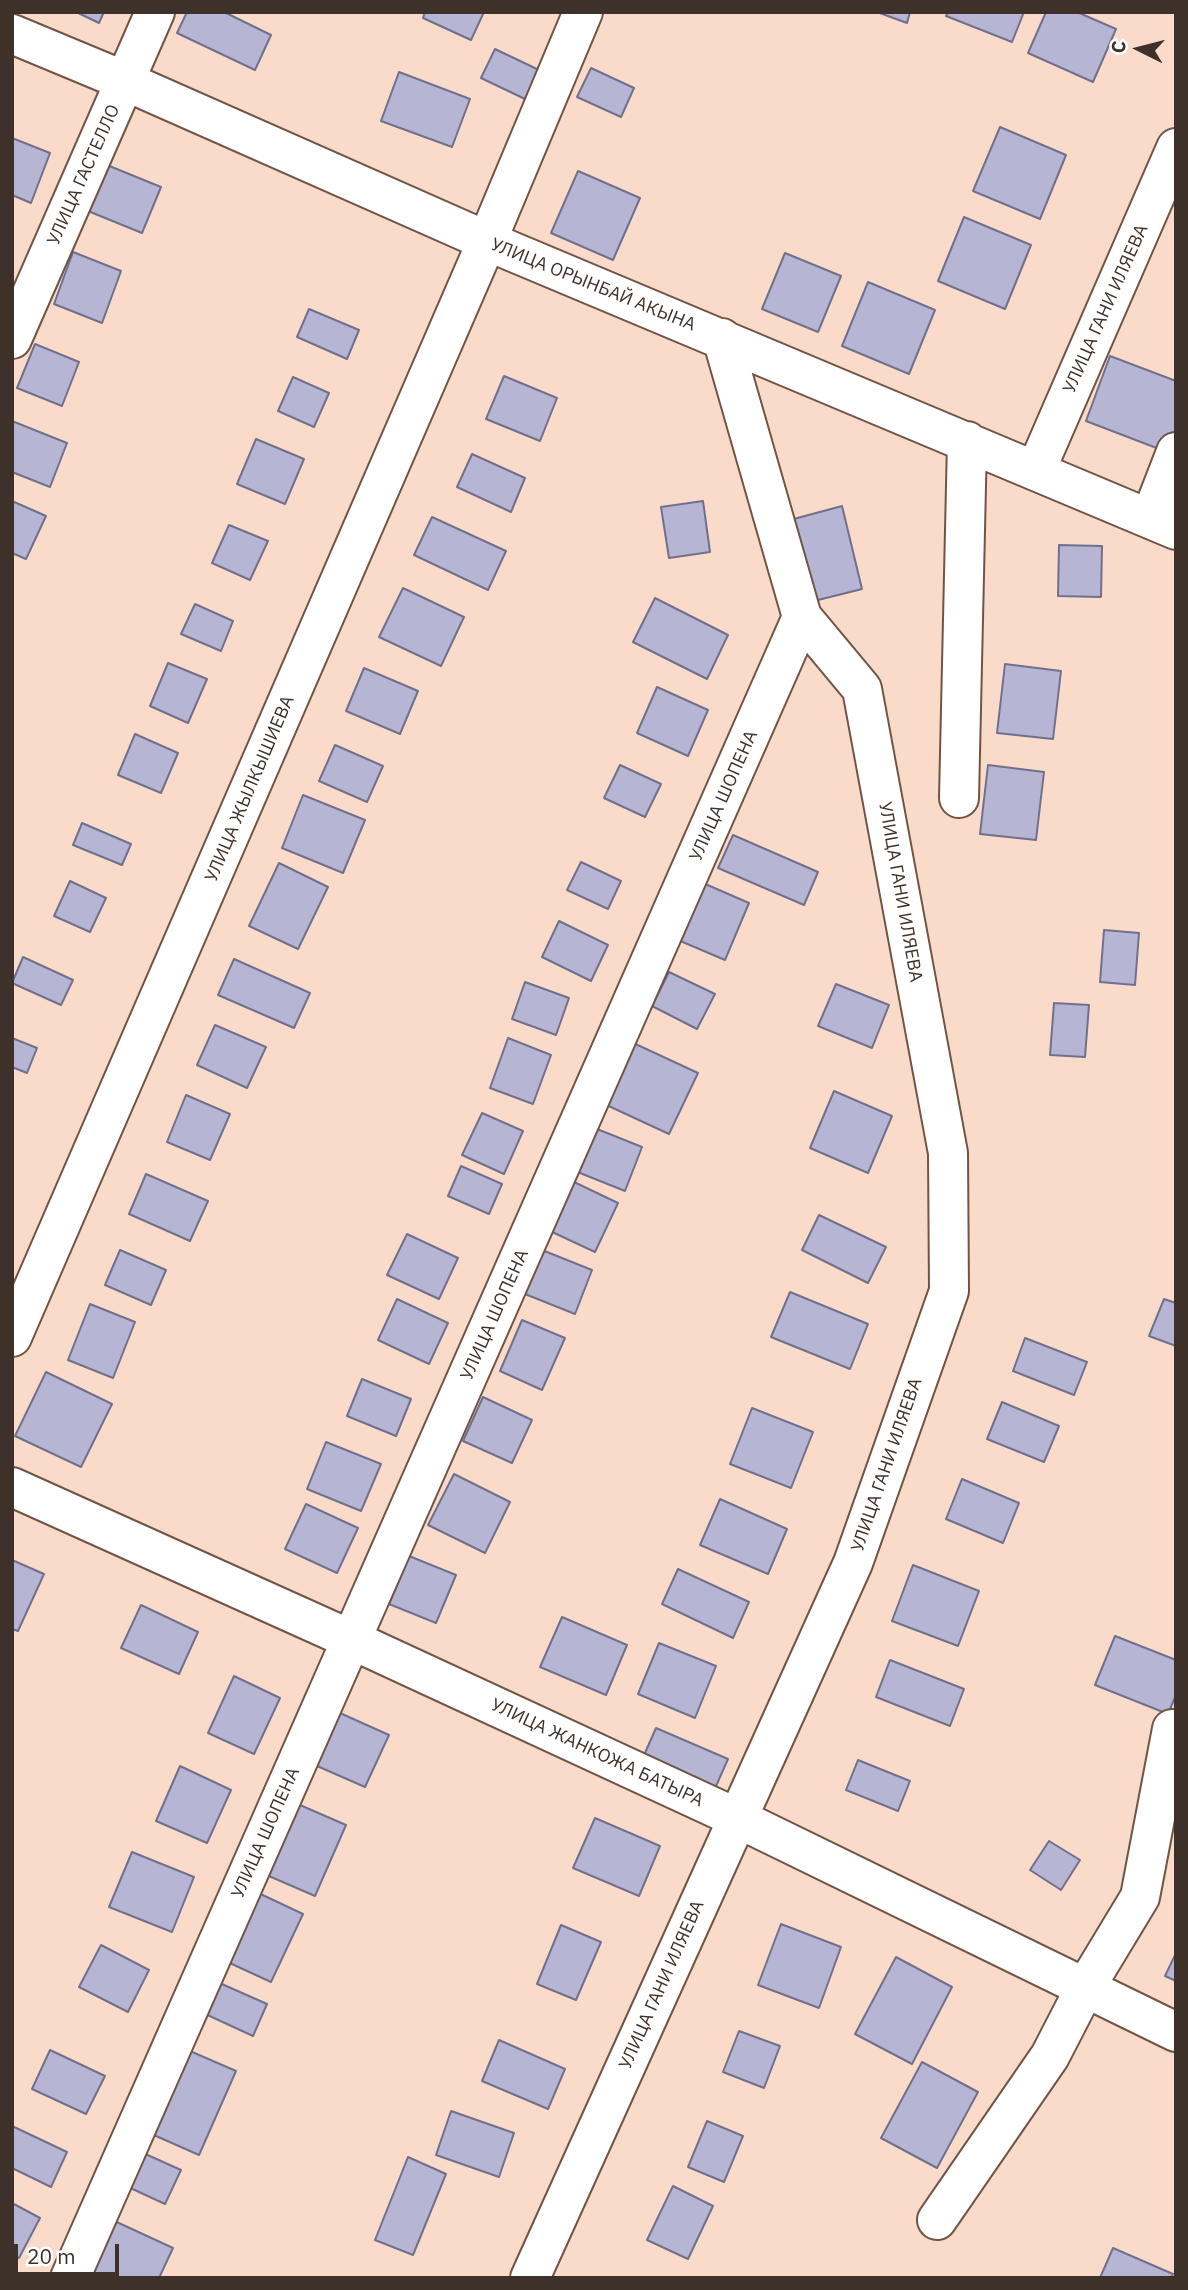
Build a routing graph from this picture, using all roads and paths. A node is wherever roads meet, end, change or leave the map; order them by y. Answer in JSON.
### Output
{"nodes":[{"id":1,"x":155,"y":12,"type":"edge"},
{"id":2,"x":583,"y":12,"type":"edge"},
{"id":3,"x":12,"y":34,"type":"edge"},
{"id":4,"x":125,"y":81,"type":"junction"},
{"id":5,"x":1176,"y":148,"type":"edge"},
{"id":6,"x":487,"y":241,"type":"junction"},
{"id":7,"x":722,"y":338,"type":"junction"},
{"id":8,"x":12,"y":339,"type":"edge"},
{"id":9,"x":967,"y":440,"type":"junction"},
{"id":10,"x":1176,"y":452,"type":"edge"},
{"id":11,"x":1035,"y":470,"type":"junction"},
{"id":12,"x":1163,"y":524,"type":"edge"},
{"id":13,"x":803,"y":617,"type":"junction"},
{"id":14,"x":959,"y":799,"type":"dead end"},
{"id":15,"x":12,"y":1337,"type":"edge"},
{"id":16,"x":12,"y":1487,"type":"edge"},
{"id":17,"x":352,"y":1640,"type":"junction"},
{"id":18,"x":1172,"y":1729,"type":"dead end"},
{"id":19,"x":737,"y":1818,"type":"junction"},
{"id":20,"x":1085,"y":1988,"type":"junction"},
{"id":21,"x":1176,"y":2032,"type":"edge"},
{"id":22,"x":937,"y":2220,"type":"dead end"},
{"id":23,"x":70,"y":2278,"type":"edge"},
{"id":24,"x":530,"y":2278,"type":"edge"}],
"edges":[{"from":1,"to":4,"type":"street","name":"УЛИЦА ГАСТЕЛЛО"},
{"from":2,"to":6,"type":"street","name":"УЛИЦА ЖЫЛКЫШИЕВА"},
{"from":3,"to":4,"type":"street","name":"УЛИЦА ОРЫНБАЙ АКЫНА"},
{"from":4,"to":6,"type":"street","name":"УЛИЦА ОРЫНБАЙ АКЫНА"},
{"from":4,"to":8,"type":"street","name":"УЛИЦА ГАСТЕЛЛО"},
{"from":5,"to":11,"type":"street","name":"УЛИЦА ГАНИ ИЛЯЕВА"},
{"from":6,"to":7,"type":"street","name":"УЛИЦА ОРЫНБАЙ АКЫНА"},
{"from":6,"to":15,"type":"street","name":"УЛИЦА ЖЫЛКЫШИЕВА"},
{"from":7,"to":9,"type":"street","name":"УЛИЦА ОРЫНБАЙ АКЫНА"},
{"from":7,"to":13,"type":"street"},
{"from":9,"to":11,"type":"street","name":"УЛИЦА ОРЫНБАЙ АКЫНА"},
{"from":9,"to":14,"type":"street"},
{"from":10,"to":12,"type":"street"},
{"from":11,"to":12,"type":"street","name":"УЛИЦА ОРЫНБАЙ АКЫНА"},
{"from":13,"to":17,"type":"street","name":"УЛИЦА ШОПЕНА"},
{"from":13,"to":19,"type":"street","name":"УЛИЦА ГАНИ ИЛЯЕВА"},
{"from":16,"to":17,"type":"street","name":"УЛИЦА ЖАНКОЖА БАТЫРА"},
{"from":17,"to":19,"type":"street","name":"УЛИЦА ЖАНКОЖА БАТЫРА"},
{"from":17,"to":23,"type":"street","name":"УЛИЦА ШОПЕНА"},
{"from":18,"to":20,"type":"street"},
{"from":19,"to":20,"type":"street","name":"УЛИЦА ЖАНКОЖА БАТЫРА"},
{"from":19,"to":24,"type":"street","name":"УЛИЦА ГАНИ ИЛЯЕВА"},
{"from":20,"to":21,"type":"street","name":"УЛИЦА ЖАНКОЖА БАТЫРА"},
{"from":20,"to":22,"type":"street"}]}
